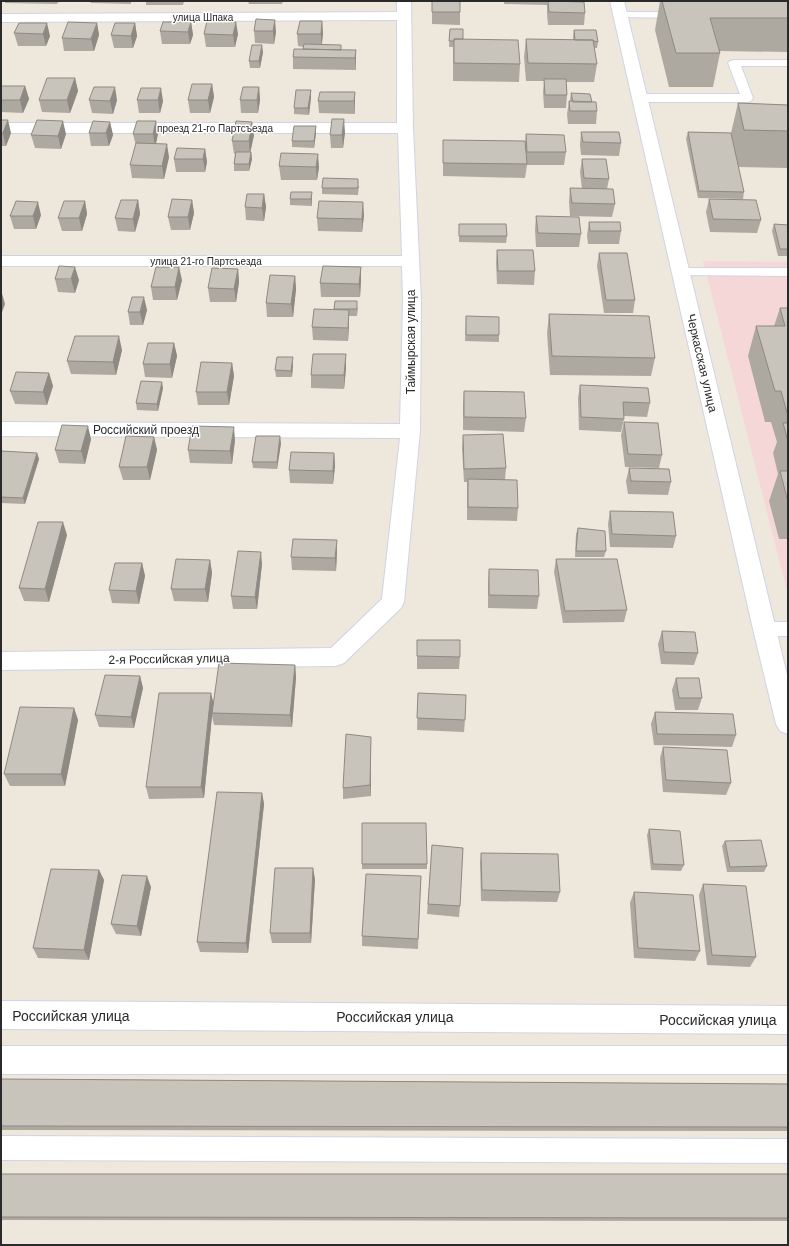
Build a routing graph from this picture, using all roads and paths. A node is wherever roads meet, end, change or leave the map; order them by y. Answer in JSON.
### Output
{"nodes":[{"id":1,"x":619,"y":8,"type":"edge"},
{"id":2,"x":405,"y":9,"type":"edge"},
{"id":3,"x":691,"y":15,"type":"edge"},
{"id":4,"x":1,"y":18,"type":"edge"},
{"id":5,"x":788,"y":63,"type":"edge"},
{"id":6,"x":640,"y":98,"type":"junction"},
{"id":7,"x":1,"y":128,"type":"edge"},
{"id":8,"x":404,"y":128,"type":"junction"},
{"id":9,"x":1,"y":261,"type":"edge"},
{"id":10,"x":411,"y":261,"type":"junction"},
{"id":11,"x":681,"y":272,"type":"junction"},
{"id":12,"x":788,"y":272,"type":"edge"},
{"id":13,"x":1,"y":429,"type":"edge"},
{"id":14,"x":410,"y":431,"type":"junction"},
{"id":15,"x":764,"y":629,"type":"junction"},
{"id":16,"x":788,"y":629,"type":"edge"},
{"id":17,"x":336,"y":657,"type":"joint"},
{"id":18,"x":1,"y":661,"type":"edge"},
{"id":19,"x":788,"y":724,"type":"edge"},
{"id":20,"x":1,"y":1016,"type":"edge"},
{"id":21,"x":788,"y":1020,"type":"edge"},
{"id":22,"x":1,"y":1060,"type":"edge"},
{"id":23,"x":788,"y":1060,"type":"edge"},
{"id":24,"x":1,"y":1148,"type":"edge"},
{"id":25,"x":788,"y":1151,"type":"edge"}],
"edges":[{"from":1,"to":3,"type":"lane"},
{"from":1,"to":6,"type":"street","name":"Черкасская улица"},
{"from":2,"to":4,"type":"street","name":"улица Шпака"},
{"from":2,"to":8,"type":"street","name":"Таймырская улица"},
{"from":5,"to":6,"type":"lane"},
{"from":6,"to":11,"type":"street","name":"Черкасская улица"},
{"from":7,"to":8,"type":"street","name":"проезд 21-го Партсъезда"},
{"from":8,"to":10,"type":"street","name":"Таймырская улица"},
{"from":9,"to":10,"type":"street","name":"улица 21-го Партсъезда"},
{"from":10,"to":14,"type":"street","name":"Таймырская улица"},
{"from":11,"to":12,"type":"lane"},
{"from":11,"to":15,"type":"street","name":"Черкасская улица"},
{"from":13,"to":14,"type":"street","name":"Российский проезд"},
{"from":14,"to":17,"type":"street","name":"Таймырская улица"},
{"from":15,"to":16,"type":"lane"},
{"from":15,"to":19,"type":"street","name":"Черкасская улица"},
{"from":17,"to":18,"type":"street","name":"2-я Российская улица"},
{"from":20,"to":21,"type":"street","name":"Российская улица"},
{"from":22,"to":23,"type":"street"},
{"from":24,"to":25,"type":"lane"}]}
